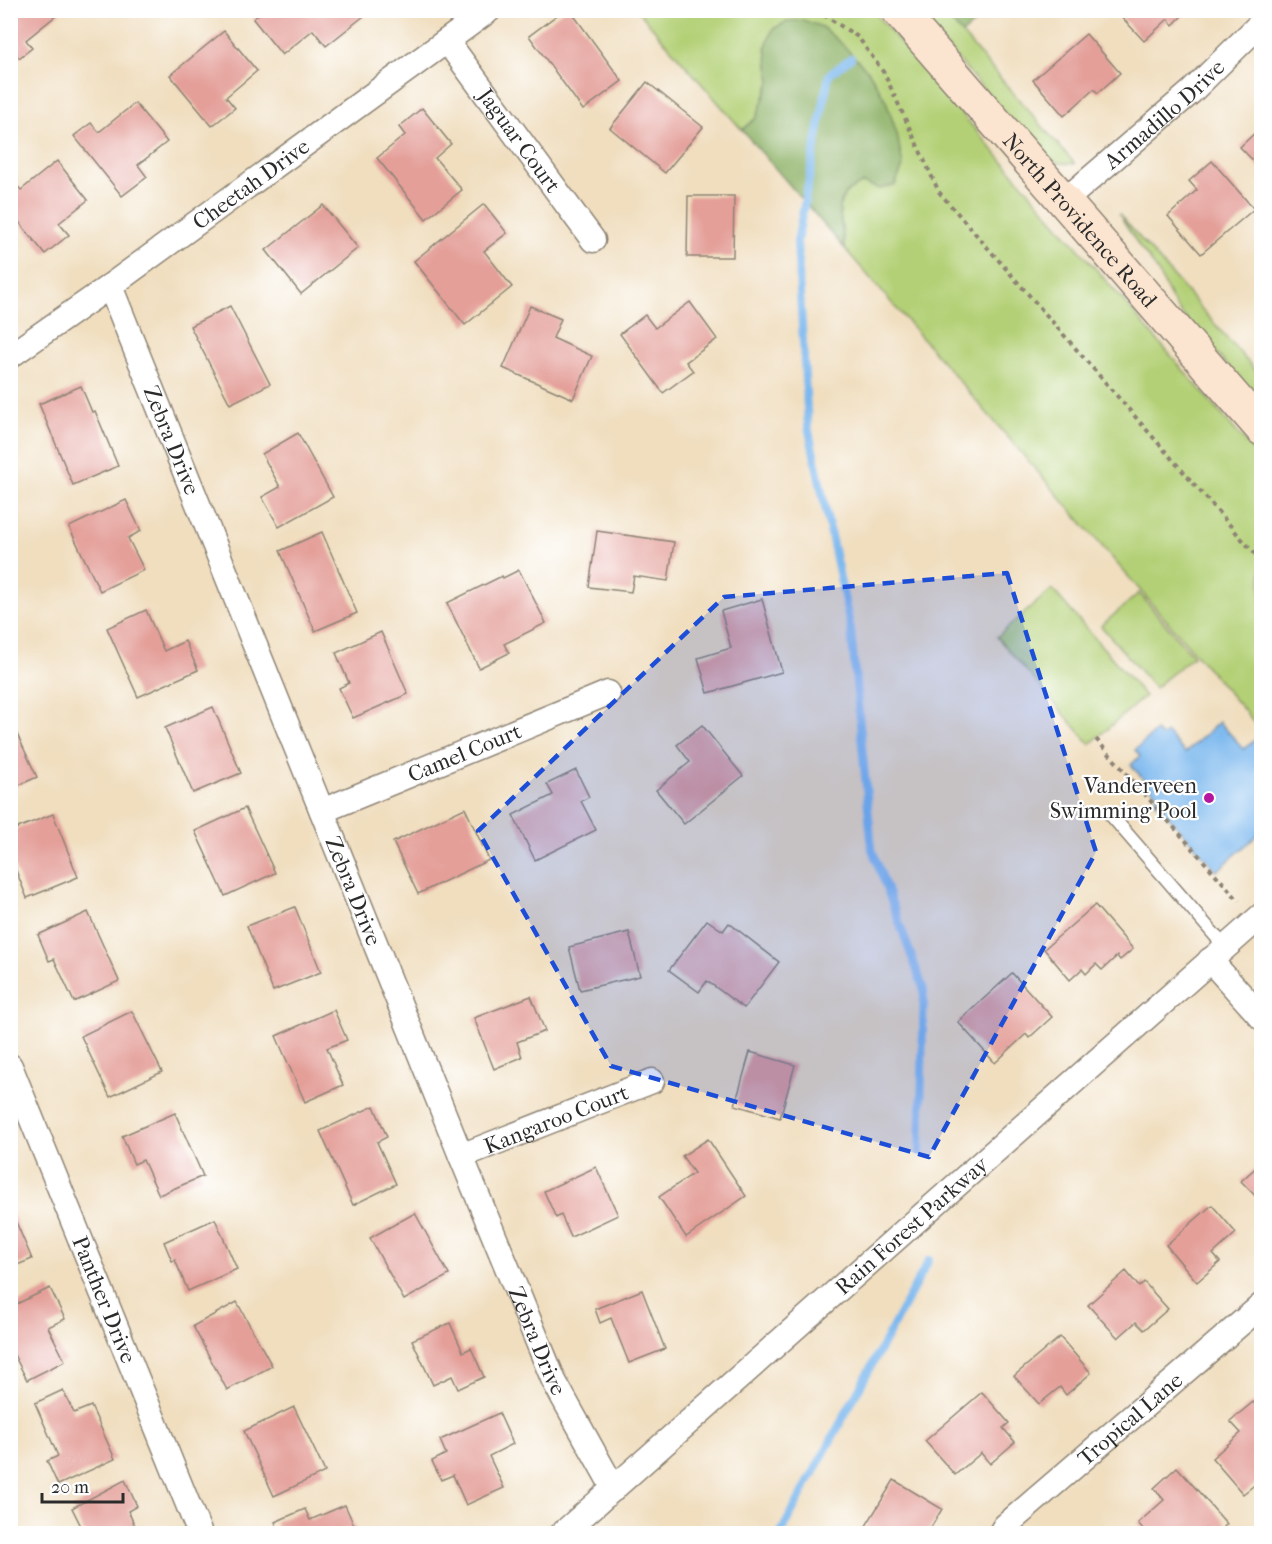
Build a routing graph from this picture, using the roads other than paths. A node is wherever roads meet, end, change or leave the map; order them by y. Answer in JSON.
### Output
{"nodes":[{"id":1,"x":489,"y":10,"type":"edge"},
{"id":2,"x":898,"y":10,"type":"edge"},
{"id":3,"x":1262,"y":22,"type":"edge"},
{"id":4,"x":447,"y":41,"type":"junction"},
{"id":5,"x":1063,"y":202,"type":"junction"},
{"id":6,"x":593,"y":240,"type":"dead end"},
{"id":7,"x":110,"y":286,"type":"junction"},
{"id":8,"x":10,"y":356,"type":"edge"},
{"id":9,"x":1262,"y":429,"type":"edge"},
{"id":10,"x":608,"y":693,"type":"dead end"},
{"id":11,"x":322,"y":811,"type":"junction"},
{"id":12,"x":1110,"y":813,"type":"dead end"},
{"id":13,"x":1262,"y":915,"type":"edge"},
{"id":14,"x":1218,"y":953,"type":"junction"},
{"id":15,"x":1262,"y":1018,"type":"edge"},
{"id":16,"x":10,"y":1066,"type":"edge"},
{"id":17,"x":652,"y":1081,"type":"dead end"},
{"id":18,"x":460,"y":1156,"type":"junction"},
{"id":19,"x":1262,"y":1305,"type":"edge"},
{"id":20,"x":614,"y":1489,"type":"junction"},
{"id":21,"x":200,"y":1533,"type":"edge"},
{"id":22,"x":562,"y":1533,"type":"edge"},
{"id":23,"x":1000,"y":1533,"type":"edge"}],
"edges":[{"from":1,"to":4,"type":"street","name":"Cheetah Drive"},
{"from":2,"to":5,"type":"street","name":"North Providence Road"},
{"from":3,"to":5,"type":"street","name":"Armadillo Drive"},
{"from":4,"to":6,"type":"street","name":"Jaguar Court"},
{"from":4,"to":7,"type":"street","name":"Cheetah Drive"},
{"from":5,"to":9,"type":"street","name":"North Providence Road"},
{"from":7,"to":8,"type":"street","name":"Cheetah Drive"},
{"from":7,"to":11,"type":"street","name":"Zebra Drive"},
{"from":10,"to":11,"type":"street","name":"Camel Court"},
{"from":11,"to":18,"type":"street","name":"Zebra Drive"},
{"from":12,"to":14,"type":"lane"},
{"from":13,"to":14,"type":"street","name":"Rain Forest Parkway"},
{"from":14,"to":15,"type":"street"},
{"from":14,"to":20,"type":"street","name":"Rain Forest Parkway"},
{"from":16,"to":21,"type":"street","name":"Panther Drive"},
{"from":17,"to":18,"type":"street","name":"Kangaroo Court"},
{"from":18,"to":20,"type":"street","name":"Zebra Drive"},
{"from":19,"to":23,"type":"street","name":"Tropical Lane"},
{"from":20,"to":22,"type":"street","name":"Rain Forest Parkway"}]}
